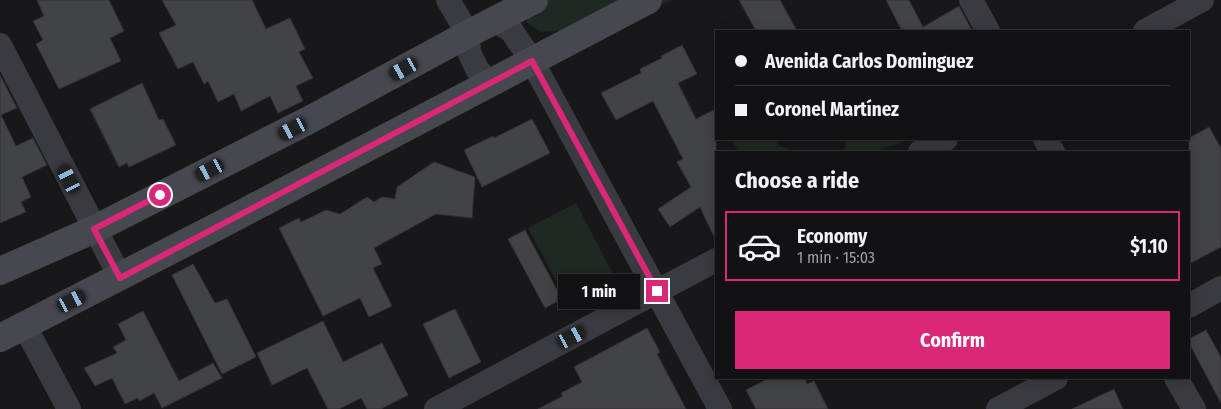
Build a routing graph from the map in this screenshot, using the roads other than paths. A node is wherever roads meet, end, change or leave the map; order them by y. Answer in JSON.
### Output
{"nodes":[{"id":1,"x":448,"y":0,"type":"edge"},
{"id":2,"x":534,"y":0,"type":"edge"},
{"id":3,"x":648,"y":0,"type":"edge"},
{"id":4,"x":971,"y":0,"type":"edge"},
{"id":5,"x":1202,"y":0,"type":"edge"},
{"id":6,"x":495,"y":20,"type":"junction"},
{"id":7,"x":987,"y":30,"type":"edge"},
{"id":8,"x":1147,"y":30,"type":"edge"},
{"id":9,"x":468,"y":34,"type":"junction"},
{"id":10,"x":0,"y":45,"type":"edge"},
{"id":11,"x":532,"y":61,"type":"junction"},
{"id":12,"x":490,"y":84,"type":"junction"},
{"id":13,"x":944,"y":140,"type":"edge"},
{"id":14,"x":1046,"y":140,"type":"edge"},
{"id":15,"x":922,"y":151,"type":"edge"},
{"id":16,"x":1052,"y":151,"type":"edge"},
{"id":17,"x":94,"y":229,"type":"junction"},
{"id":18,"x":715,"y":261,"type":"edge"},
{"id":19,"x":0,"y":271,"type":"edge"},
{"id":20,"x":120,"y":278,"type":"junction"},
{"id":21,"x":1221,"y":288,"type":"edge"},
{"id":22,"x":657,"y":291,"type":"junction"},
{"id":23,"x":1190,"y":305,"type":"edge"},
{"id":24,"x":24,"y":325,"type":"junction"},
{"id":25,"x":0,"y":338,"type":"edge"},
{"id":26,"x":1054,"y":379,"type":"edge"},
{"id":27,"x":1177,"y":379,"type":"edge"},
{"id":28,"x":69,"y":409,"type":"edge"},
{"id":29,"x":436,"y":409,"type":"edge"},
{"id":30,"x":720,"y":409,"type":"edge"},
{"id":31,"x":998,"y":409,"type":"edge"},
{"id":32,"x":1194,"y":409,"type":"edge"}],
"edges":[{"from":1,"to":9,"type":"street"},
{"from":2,"to":6,"type":"main road"},
{"from":3,"to":11,"type":"main road"},
{"from":4,"to":7,"type":"street"},
{"from":5,"to":8,"type":"street"},
{"from":6,"to":9,"type":"main road"},
{"from":6,"to":11,"type":"street"},
{"from":9,"to":12,"type":"street"},
{"from":9,"to":17,"type":"main road"},
{"from":10,"to":17,"type":"street"},
{"from":11,"to":12,"type":"main road"},
{"from":11,"to":22,"type":"street"},
{"from":12,"to":20,"type":"main road"},
{"from":13,"to":15,"type":"street"},
{"from":14,"to":16,"type":"street"},
{"from":17,"to":19,"type":"main road"},
{"from":17,"to":20,"type":"street"},
{"from":18,"to":22,"type":"street"},
{"from":20,"to":24,"type":"main road"},
{"from":21,"to":23,"type":"street"},
{"from":22,"to":29,"type":"street"},
{"from":22,"to":30,"type":"street"},
{"from":24,"to":25,"type":"main road"},
{"from":24,"to":28,"type":"street"},
{"from":26,"to":31,"type":"street"},
{"from":27,"to":32,"type":"street"}]}
